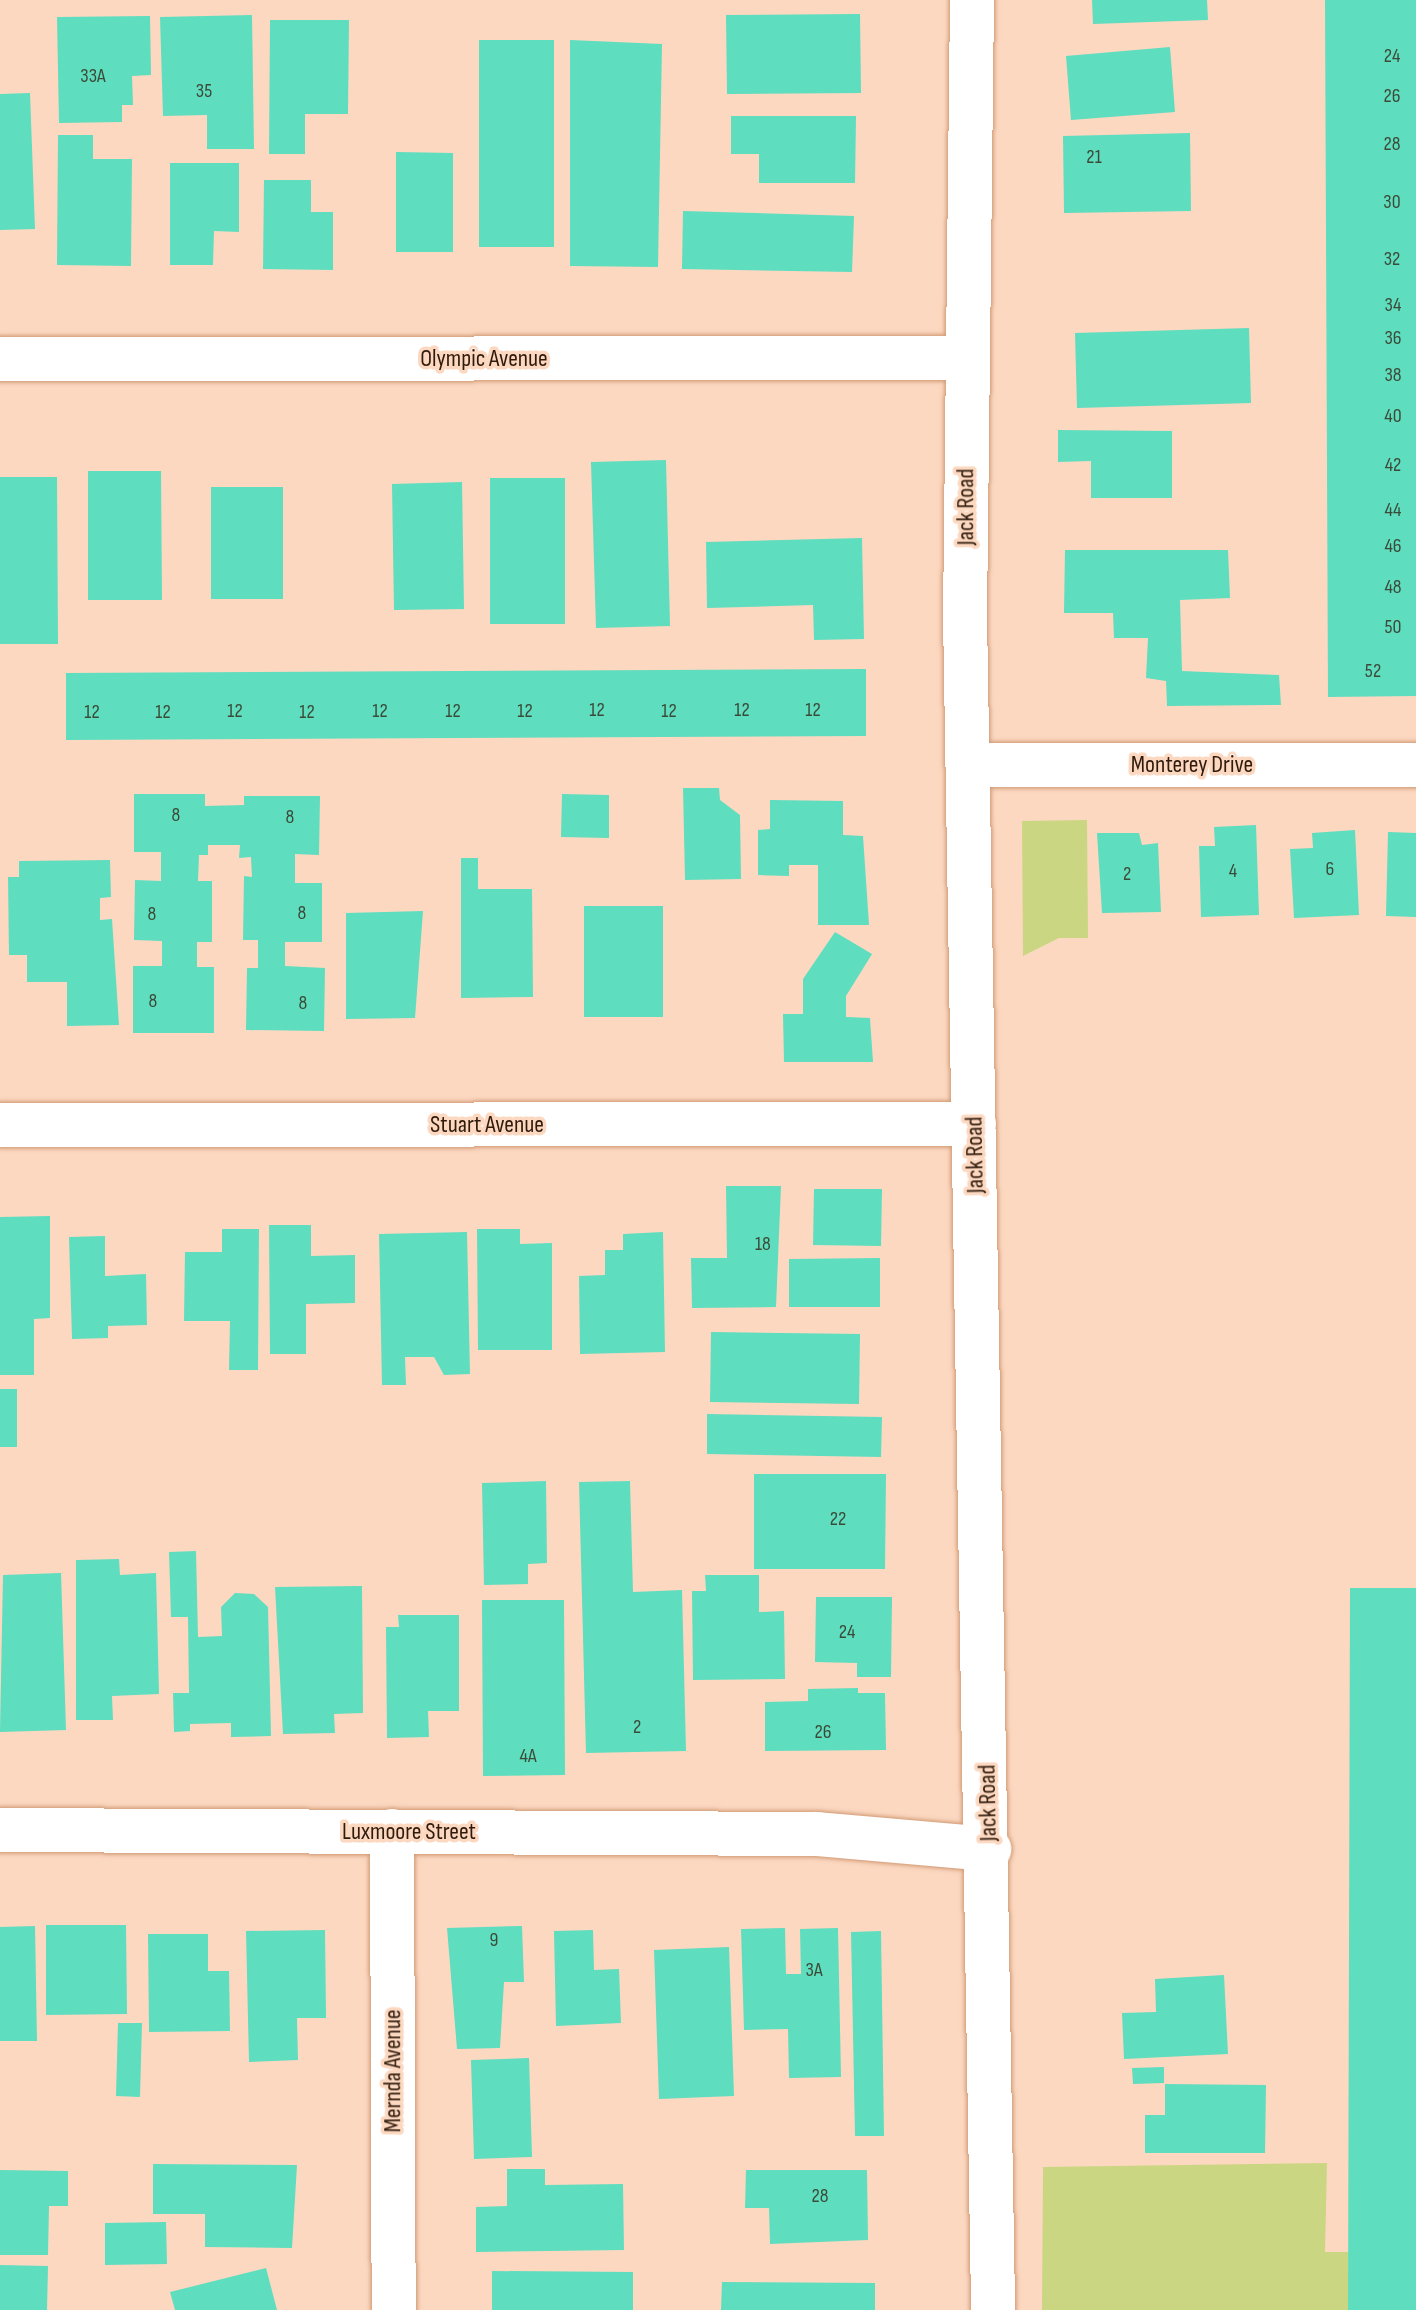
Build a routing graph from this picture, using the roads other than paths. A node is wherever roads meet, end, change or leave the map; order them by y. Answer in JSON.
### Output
{"nodes":[{"id":1,"x":972,"y":0,"type":"edge"},
{"id":2,"x":967,"y":358,"type":"junction"},
{"id":3,"x":0,"y":359,"type":"edge"},
{"id":4,"x":968,"y":765,"type":"junction"},
{"id":5,"x":1416,"y":765,"type":"edge"},
{"id":6,"x":974,"y":1124,"type":"junction"},
{"id":7,"x":0,"y":1125,"type":"edge"},
{"id":8,"x":0,"y":1830,"type":"edge"},
{"id":9,"x":392,"y":1831,"type":"junction"},
{"id":10,"x":989,"y":1834,"type":"junction"},
{"id":11,"x":394,"y":2310,"type":"edge"},
{"id":12,"x":993,"y":2310,"type":"edge"}],
"edges":[{"from":1,"to":2,"type":"street","name":"Jack Road"},
{"from":2,"to":3,"type":"street","name":"Olympic Avenue"},
{"from":2,"to":4,"type":"street","name":"Jack Road"},
{"from":4,"to":5,"type":"street","name":"Monterey Drive"},
{"from":4,"to":6,"type":"street","name":"Jack Road"},
{"from":6,"to":7,"type":"street","name":"Stuart Avenue"},
{"from":6,"to":10,"type":"street","name":"Jack Road"},
{"from":8,"to":9,"type":"street","name":"Luxmoore Street"},
{"from":9,"to":10,"type":"street","name":"Luxmoore Street"},
{"from":9,"to":11,"type":"street","name":"Mernda Avenue"},
{"from":10,"to":12,"type":"street","name":"Jack Road"}]}
